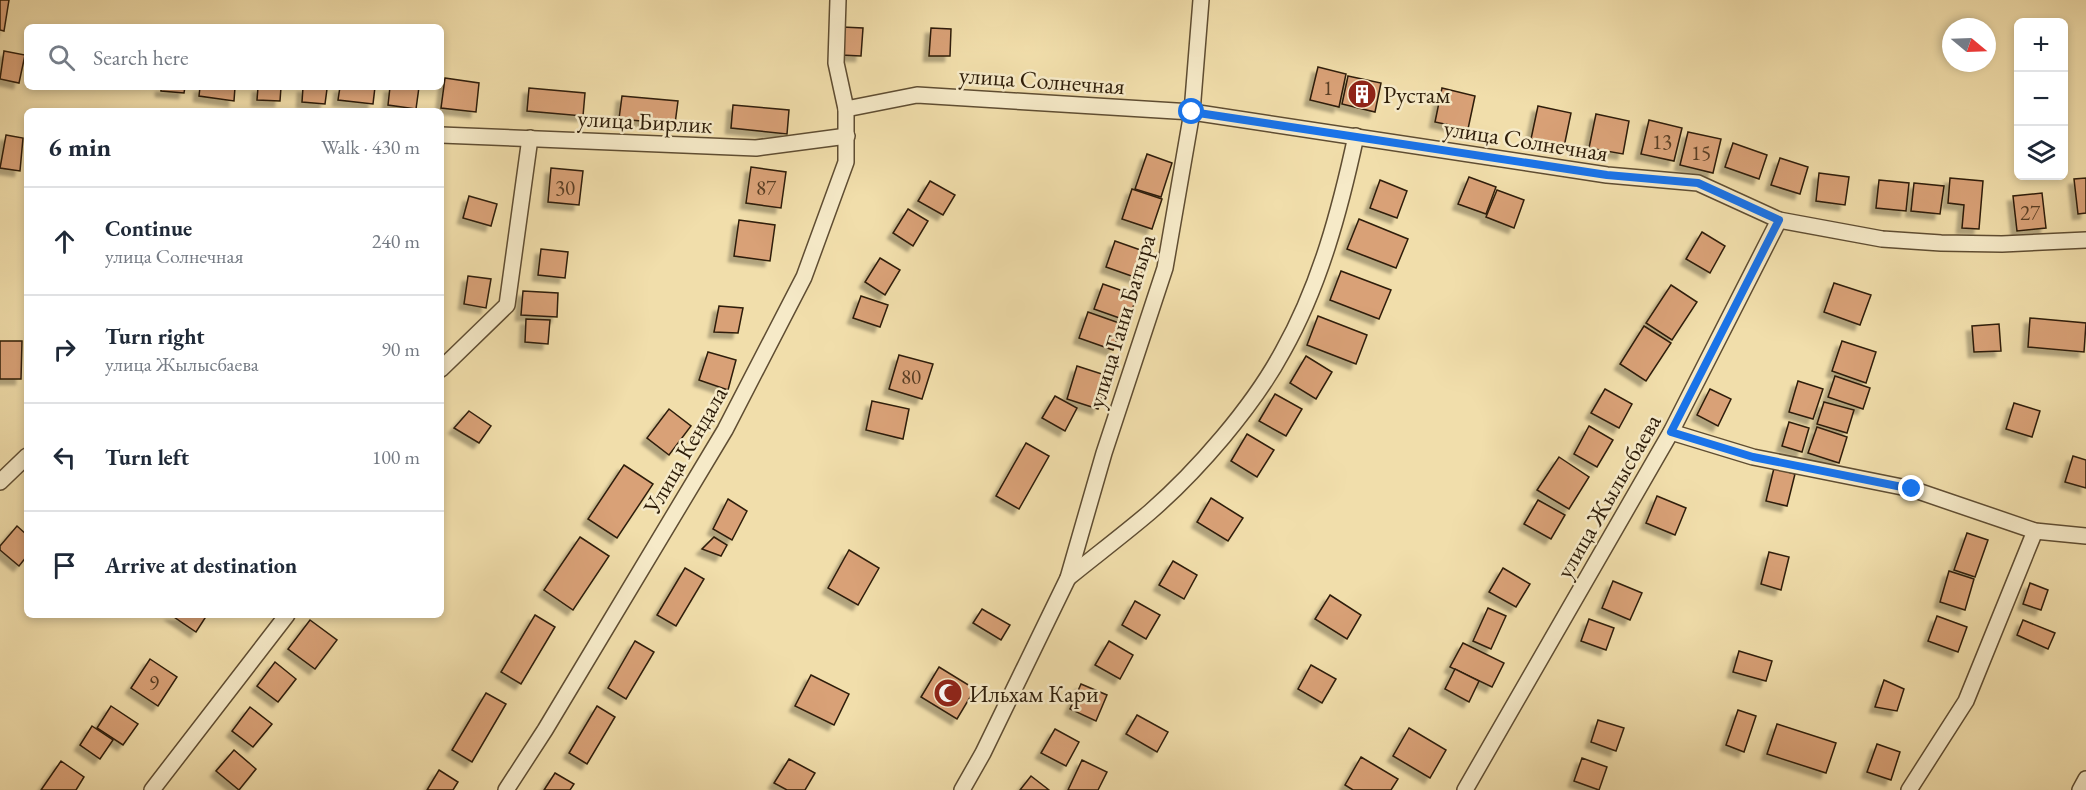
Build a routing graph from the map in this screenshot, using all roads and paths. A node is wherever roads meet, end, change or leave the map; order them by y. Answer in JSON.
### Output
{"nodes":[{"id":1,"x":838,"y":0,"type":"edge"},
{"id":2,"x":1201,"y":0,"type":"edge"},
{"id":3,"x":846,"y":108,"type":"junction"},
{"id":4,"x":1192,"y":112,"type":"junction"},
{"id":5,"x":444,"y":135,"type":"edge"},
{"id":6,"x":847,"y":136,"type":"junction"},
{"id":7,"x":1356,"y":136,"type":"junction"},
{"id":8,"x":530,"y":138,"type":"junction"},
{"id":9,"x":1779,"y":220,"type":"junction"},
{"id":10,"x":2086,"y":240,"type":"edge"},
{"id":11,"x":444,"y":366,"type":"edge"},
{"id":12,"x":1671,"y":432,"type":"junction"},
{"id":13,"x":24,"y":459,"type":"edge"},
{"id":14,"x":0,"y":482,"type":"edge"},
{"id":15,"x":2035,"y":531,"type":"junction"},
{"id":16,"x":2086,"y":536,"type":"edge"},
{"id":17,"x":1068,"y":578,"type":"junction"},
{"id":18,"x":285,"y":618,"type":"edge"},
{"id":19,"x":2086,"y":779,"type":"edge"},
{"id":20,"x":152,"y":790,"type":"edge"},
{"id":21,"x":506,"y":790,"type":"edge"},
{"id":22,"x":962,"y":790,"type":"edge"},
{"id":23,"x":1465,"y":790,"type":"edge"},
{"id":24,"x":1909,"y":790,"type":"edge"},
{"id":25,"x":2080,"y":790,"type":"edge"}],
"edges":[{"from":1,"to":3,"type":"street","name":"Улица Кендала"},
{"from":2,"to":4,"type":"street","name":"улица Гани Батыра"},
{"from":3,"to":4,"type":"street","name":"улица Солнечная"},
{"from":3,"to":6,"type":"street","name":"Улица Кендала"},
{"from":4,"to":7,"type":"street","name":"улица Солнечная"},
{"from":4,"to":17,"type":"street","name":"улица Гани Батыра"},
{"from":5,"to":8,"type":"street","name":"улица Бирлик"},
{"from":6,"to":8,"type":"street","name":"улица Бирлик"},
{"from":6,"to":21,"type":"street","name":"Улица Кендала"},
{"from":7,"to":9,"type":"street","name":"улица Солнечная"},
{"from":7,"to":17,"type":"street","name":"улица Гани Батыра"},
{"from":8,"to":11,"type":"street"},
{"from":9,"to":10,"type":"street","name":"улица Солнечная"},
{"from":9,"to":12,"type":"street","name":"улица Жылысбаева"},
{"from":12,"to":15,"type":"street"},
{"from":12,"to":23,"type":"street","name":"улица Жылысбаева"},
{"from":13,"to":14,"type":"street"},
{"from":15,"to":16,"type":"street"},
{"from":15,"to":24,"type":"street"},
{"from":17,"to":22,"type":"street","name":"улица Гани Батыра"},
{"from":18,"to":20,"type":"street"},
{"from":19,"to":25,"type":"street"}]}
